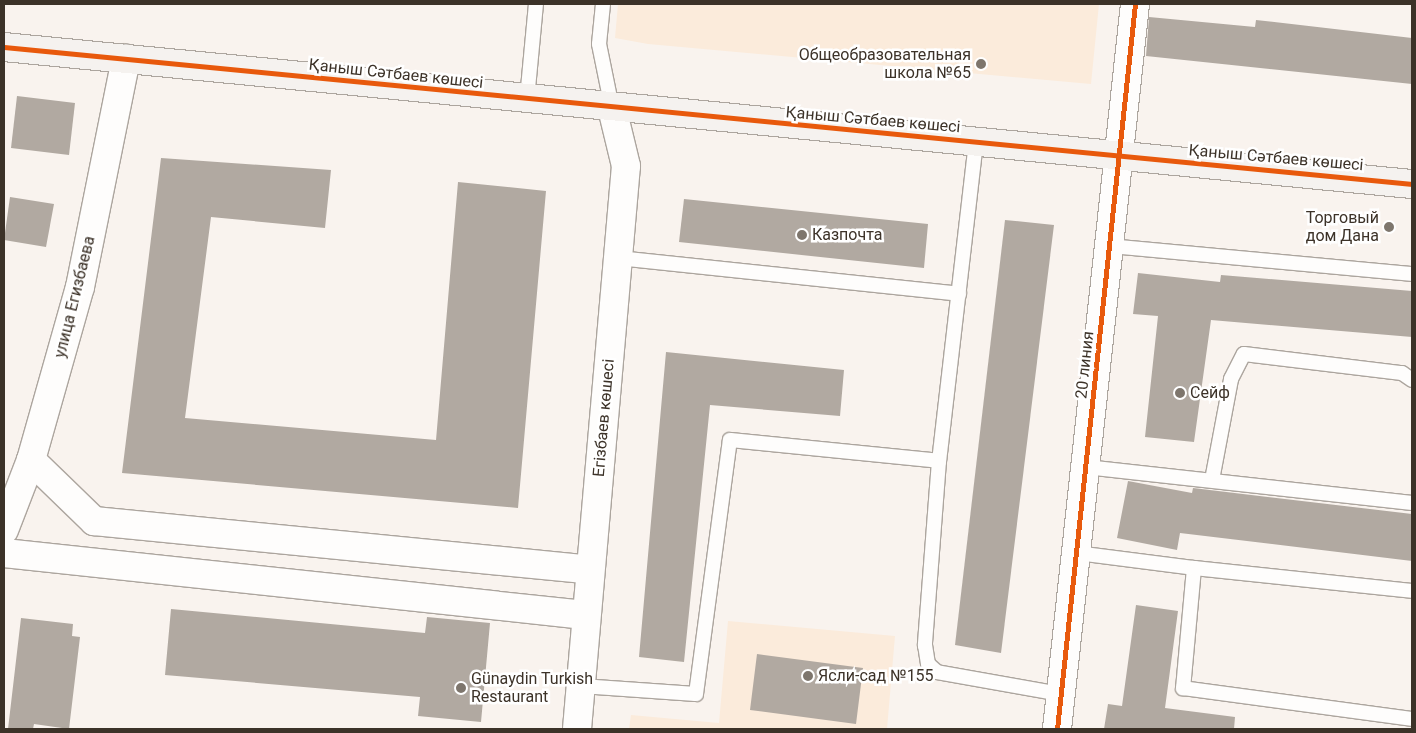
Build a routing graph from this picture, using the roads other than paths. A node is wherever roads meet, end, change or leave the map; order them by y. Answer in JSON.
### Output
{"nodes":[{"id":1,"x":536,"y":4,"type":"edge"},
{"id":2,"x":603,"y":4,"type":"edge"},
{"id":3,"x":1135,"y":4,"type":"edge"},
{"id":4,"x":4,"y":47,"type":"edge"},
{"id":5,"x":126,"y":59,"type":"junction"},
{"id":6,"x":527,"y":99,"type":"junction"},
{"id":7,"x":612,"y":108,"type":"junction"},
{"id":8,"x":976,"y":142,"type":"junction"},
{"id":9,"x":1120,"y":156,"type":"junction"},
{"id":10,"x":1412,"y":184,"type":"edge"},
{"id":11,"x":1110,"y":246,"type":"junction"},
{"id":12,"x":618,"y":258,"type":"junction"},
{"id":13,"x":1412,"y":274,"type":"edge"},
{"id":14,"x":959,"y":294,"type":"junction"},
{"id":15,"x":1412,"y":380,"type":"edge"},
{"id":16,"x":31,"y":460,"type":"junction"},
{"id":17,"x":940,"y":461,"type":"junction"},
{"id":18,"x":1086,"y":467,"type":"junction"},
{"id":19,"x":1212,"y":480,"type":"junction"},
{"id":20,"x":1412,"y":503,"type":"edge"},
{"id":21,"x":94,"y":521,"type":"junction"},
{"id":22,"x":4,"y":530,"type":"edge"},
{"id":23,"x":4,"y":553,"type":"edge"},
{"id":24,"x":1078,"y":554,"type":"junction"},
{"id":25,"x":88,"y":562,"type":"junction"},
{"id":26,"x":1194,"y":568,"type":"junction"},
{"id":27,"x":590,"y":570,"type":"junction"},
{"id":28,"x":1412,"y":591,"type":"edge"},
{"id":29,"x":585,"y":615,"type":"junction"},
{"id":30,"x":581,"y":686,"type":"junction"},
{"id":31,"x":1061,"y":694,"type":"junction"},
{"id":32,"x":1412,"y":719,"type":"edge"},
{"id":33,"x":577,"y":729,"type":"edge"},
{"id":34,"x":1057,"y":729,"type":"edge"}],
"edges":[{"from":1,"to":6,"type":"lane"},
{"from":2,"to":7,"type":"lane"},
{"from":3,"to":9,"type":"street","name":"20 линия"},
{"from":4,"to":5,"type":"main road","name":"Қаныш Сәтбаев көшесі"},
{"from":5,"to":6,"type":"main road","name":"Қаныш Сәтбаев көшесі"},
{"from":5,"to":16,"type":"street","name":"улица Егизбаева"},
{"from":6,"to":7,"type":"main road","name":"Қаныш Сәтбаев көшесі"},
{"from":7,"to":8,"type":"main road","name":"Қаныш Сәтбаев көшесі"},
{"from":7,"to":12,"type":"street","name":"Егізбаев көшесі"},
{"from":8,"to":9,"type":"main road","name":"Қаныш Сәтбаев көшесі"},
{"from":8,"to":14,"type":"lane"},
{"from":9,"to":10,"type":"main road","name":"Қаныш Сәтбаев көшесі"},
{"from":9,"to":11,"type":"street","name":"20 линия"},
{"from":11,"to":13,"type":"lane"},
{"from":11,"to":18,"type":"street","name":"20 линия"},
{"from":12,"to":14,"type":"lane"},
{"from":12,"to":27,"type":"street","name":"Егізбаев көшесі"},
{"from":14,"to":17,"type":"lane"},
{"from":15,"to":19,"type":"lane"},
{"from":16,"to":21,"type":"street"},
{"from":16,"to":22,"type":"street","name":"улица Егизбаева"},
{"from":17,"to":30,"type":"lane"},
{"from":17,"to":31,"type":"lane"},
{"from":18,"to":19,"type":"lane"},
{"from":18,"to":24,"type":"street","name":"20 линия"},
{"from":19,"to":20,"type":"lane"},
{"from":21,"to":25,"type":"street"},
{"from":21,"to":27,"type":"street"},
{"from":23,"to":25,"type":"street"},
{"from":24,"to":26,"type":"lane"},
{"from":24,"to":31,"type":"street","name":"20 линия"},
{"from":25,"to":29,"type":"street"},
{"from":26,"to":28,"type":"lane"},
{"from":26,"to":32,"type":"lane"},
{"from":27,"to":29,"type":"street","name":"Егізбаев көшесі"},
{"from":29,"to":30,"type":"street","name":"Егізбаев көшесі"},
{"from":30,"to":33,"type":"street","name":"Егізбаев көшесі"},
{"from":31,"to":34,"type":"street","name":"20 линия"}]}
